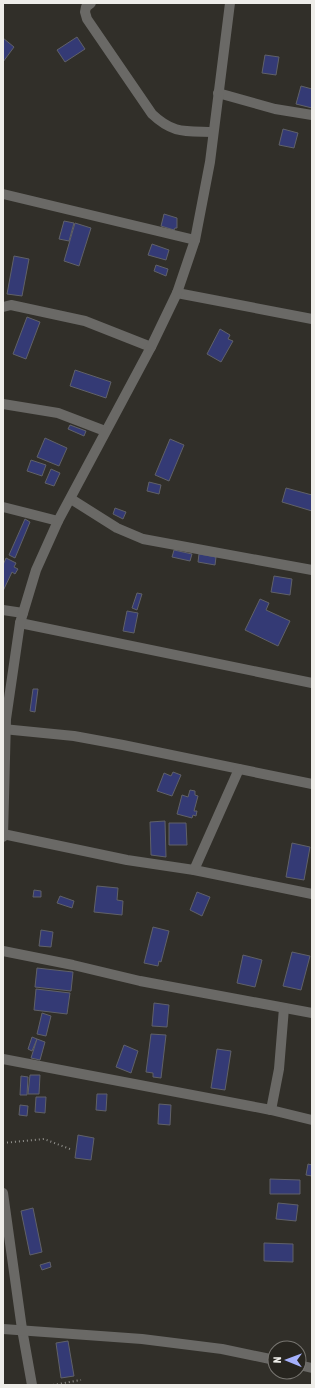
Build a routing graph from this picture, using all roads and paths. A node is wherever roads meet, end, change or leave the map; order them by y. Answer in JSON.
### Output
{"nodes":[{"id":1,"x":91,"y":3,"type":"edge"},
{"id":2,"x":230,"y":3,"type":"edge"},
{"id":3,"x":218,"y":93,"type":"junction"},
{"id":4,"x":312,"y":115,"type":"edge"},
{"id":5,"x":213,"y":132,"type":"junction"},
{"id":6,"x":3,"y":194,"type":"edge"},
{"id":7,"x":195,"y":240,"type":"junction"},
{"id":8,"x":177,"y":294,"type":"junction"},
{"id":9,"x":3,"y":307,"type":"edge"},
{"id":10,"x":312,"y":319,"type":"edge"},
{"id":11,"x":151,"y":346,"type":"junction"},
{"id":12,"x":3,"y":404,"type":"edge"},
{"id":13,"x":105,"y":431,"type":"junction"},
{"id":14,"x":71,"y":499,"type":"junction"},
{"id":15,"x":3,"y":507,"type":"edge"},
{"id":16,"x":58,"y":520,"type":"junction"},
{"id":17,"x":312,"y":570,"type":"edge"},
{"id":18,"x":3,"y":610,"type":"edge"},
{"id":19,"x":21,"y":618,"type":"junction"},
{"id":20,"x":312,"y":683,"type":"edge"},
{"id":21,"x":5,"y":729,"type":"edge"},
{"id":22,"x":240,"y":769,"type":"junction"},
{"id":23,"x":312,"y":784,"type":"edge"},
{"id":24,"x":3,"y":834,"type":"edge"},
{"id":25,"x":3,"y":837,"type":"edge"},
{"id":26,"x":194,"y":870,"type":"junction"},
{"id":27,"x":312,"y":894,"type":"edge"},
{"id":28,"x":3,"y":950,"type":"edge"},
{"id":29,"x":284,"y":1008,"type":"junction"},
{"id":30,"x":312,"y":1013,"type":"edge"},
{"id":31,"x":3,"y":1059,"type":"edge"},
{"id":32,"x":271,"y":1110,"type":"junction"},
{"id":33,"x":312,"y":1120,"type":"edge"},
{"id":34,"x":3,"y":1143,"type":"edge"},
{"id":35,"x":70,"y":1149,"type":"dead end"},
{"id":36,"x":3,"y":1193,"type":"edge"},
{"id":37,"x":3,"y":1329,"type":"edge"},
{"id":38,"x":22,"y":1329,"type":"junction"},
{"id":39,"x":267,"y":1358,"type":"edge"},
{"id":40,"x":81,"y":1380,"type":"dead end"},
{"id":41,"x":32,"y":1385,"type":"edge"},
{"id":42,"x":52,"y":1385,"type":"edge"}],
"edges":[{"from":1,"to":5,"type":"street"},
{"from":2,"to":3,"type":"street"},
{"from":3,"to":4,"type":"street"},
{"from":3,"to":5,"type":"street"},
{"from":5,"to":7,"type":"street"},
{"from":6,"to":7,"type":"street"},
{"from":7,"to":8,"type":"street"},
{"from":8,"to":10,"type":"street"},
{"from":8,"to":11,"type":"street"},
{"from":9,"to":11,"type":"street"},
{"from":11,"to":13,"type":"street"},
{"from":12,"to":13,"type":"street"},
{"from":13,"to":14,"type":"street"},
{"from":14,"to":16,"type":"street"},
{"from":14,"to":17,"type":"street"},
{"from":15,"to":16,"type":"street"},
{"from":16,"to":19,"type":"street"},
{"from":18,"to":19,"type":"street"},
{"from":19,"to":20,"type":"street"},
{"from":19,"to":21,"type":"street"},
{"from":21,"to":22,"type":"street"},
{"from":21,"to":24,"type":"street"},
{"from":22,"to":23,"type":"street"},
{"from":22,"to":26,"type":"street"},
{"from":24,"to":25,"type":"street"},
{"from":24,"to":26,"type":"street"},
{"from":26,"to":27,"type":"street"},
{"from":28,"to":29,"type":"street"},
{"from":29,"to":30,"type":"street"},
{"from":29,"to":32,"type":"street"},
{"from":31,"to":32,"type":"street"},
{"from":32,"to":33,"type":"street"},
{"from":34,"to":35,"type":"path"},
{"from":36,"to":38,"type":"street"},
{"from":37,"to":38,"type":"street"},
{"from":38,"to":39,"type":"street"},
{"from":38,"to":41,"type":"street"},
{"from":40,"to":42,"type":"path"}]}
